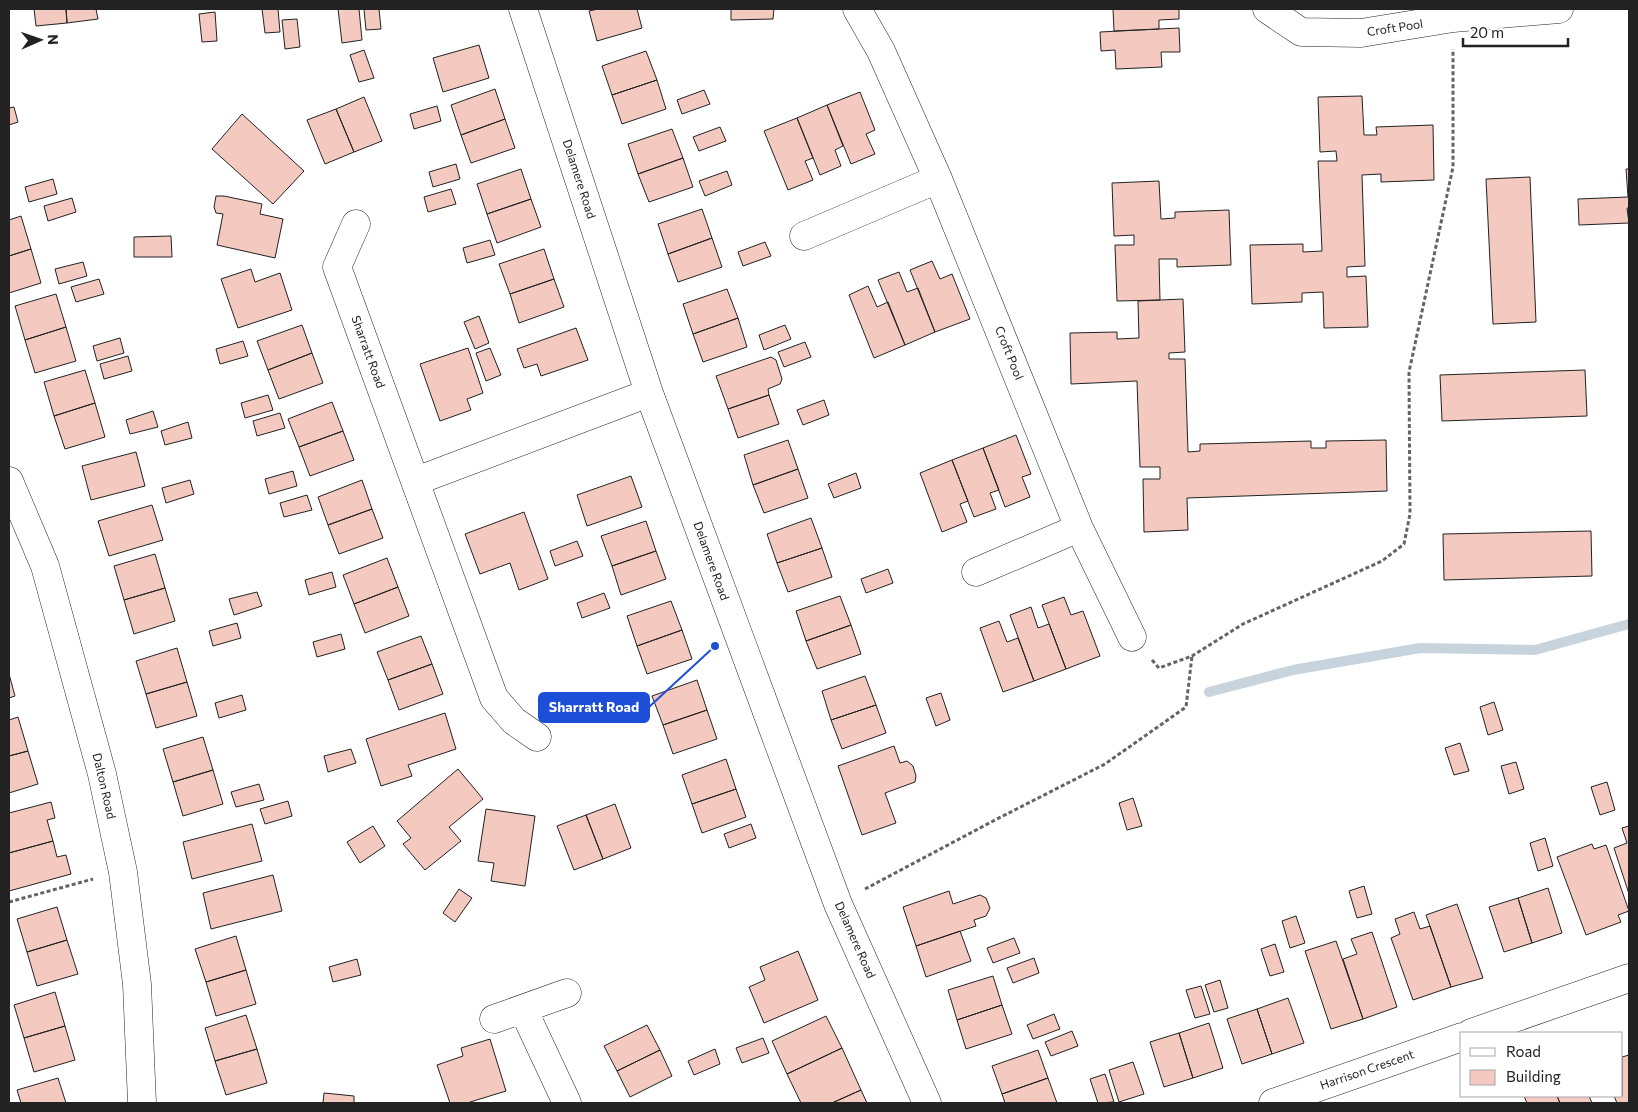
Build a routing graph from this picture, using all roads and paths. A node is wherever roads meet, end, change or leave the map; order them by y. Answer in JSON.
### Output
{"nodes":[{"id":1,"x":523,"y":9,"type":"edge"},
{"id":2,"x":857,"y":9,"type":"edge"},
{"id":3,"x":1268,"y":9,"type":"edge"},
{"id":4,"x":1559,"y":9,"type":"edge"},
{"id":5,"x":1452,"y":13,"type":"edge"},
{"id":6,"x":938,"y":179,"type":"junction"},
{"id":7,"x":356,"y":224,"type":"dead end"},
{"id":8,"x":804,"y":236,"type":"dead end"},
{"id":9,"x":649,"y":393,"type":"junction"},
{"id":10,"x":416,"y":481,"type":"junction"},
{"id":11,"x":9,"y":482,"type":"edge"},
{"id":12,"x":1079,"y":528,"type":"junction"},
{"id":13,"x":976,"y":572,"type":"dead end"},
{"id":14,"x":1132,"y":636,"type":"joint"},
{"id":15,"x":1192,"y":656,"type":"junction"},
{"id":16,"x":537,"y":737,"type":"dead end"},
{"id":17,"x":123,"y":872,"type":"junction"},
{"id":18,"x":9,"y":902,"type":"edge"},
{"id":19,"x":838,"y":904,"type":"junction"},
{"id":20,"x":1629,"y":978,"type":"edge"},
{"id":21,"x":567,"y":994,"type":"dead end"},
{"id":22,"x":523,"y":1009,"type":"junction"},
{"id":23,"x":494,"y":1018,"type":"dead end"},
{"id":24,"x":1474,"y":1032,"type":"edge"},
{"id":25,"x":1460,"y":1038,"type":"edge"},
{"id":26,"x":142,"y":1103,"type":"edge"},
{"id":27,"x":567,"y":1103,"type":"edge"},
{"id":28,"x":927,"y":1103,"type":"edge"},
{"id":29,"x":1273,"y":1103,"type":"edge"}],
"edges":[{"from":1,"to":9,"type":"street","name":"Delamere Road"},
{"from":2,"to":6,"type":"street","name":"Croft Pool"},
{"from":3,"to":5,"type":"street","name":"Croft Pool"},
{"from":4,"to":5,"type":"street","name":"Croft Pool"},
{"from":5,"to":15,"type":"path"},
{"from":6,"to":8,"type":"street"},
{"from":6,"to":12,"type":"street","name":"Croft Pool"},
{"from":7,"to":10,"type":"street","name":"Sharratt Road"},
{"from":9,"to":10,"type":"street"},
{"from":9,"to":19,"type":"street","name":"Delamere Road"},
{"from":10,"to":16,"type":"street","name":"Sharratt Road"},
{"from":11,"to":17,"type":"street","name":"Dalton Road"},
{"from":12,"to":13,"type":"street"},
{"from":12,"to":14,"type":"street","name":"Croft Pool"},
{"from":14,"to":15,"type":"path"},
{"from":15,"to":19,"type":"path"},
{"from":17,"to":18,"type":"path"},
{"from":17,"to":26,"type":"street","name":"Dalton Road"},
{"from":19,"to":28,"type":"street","name":"Delamere Road"},
{"from":20,"to":24,"type":"street"},
{"from":21,"to":22,"type":"street"},
{"from":22,"to":23,"type":"street"},
{"from":22,"to":27,"type":"street"},
{"from":25,"to":29,"type":"street","name":"Harrison Crescent"}]}
